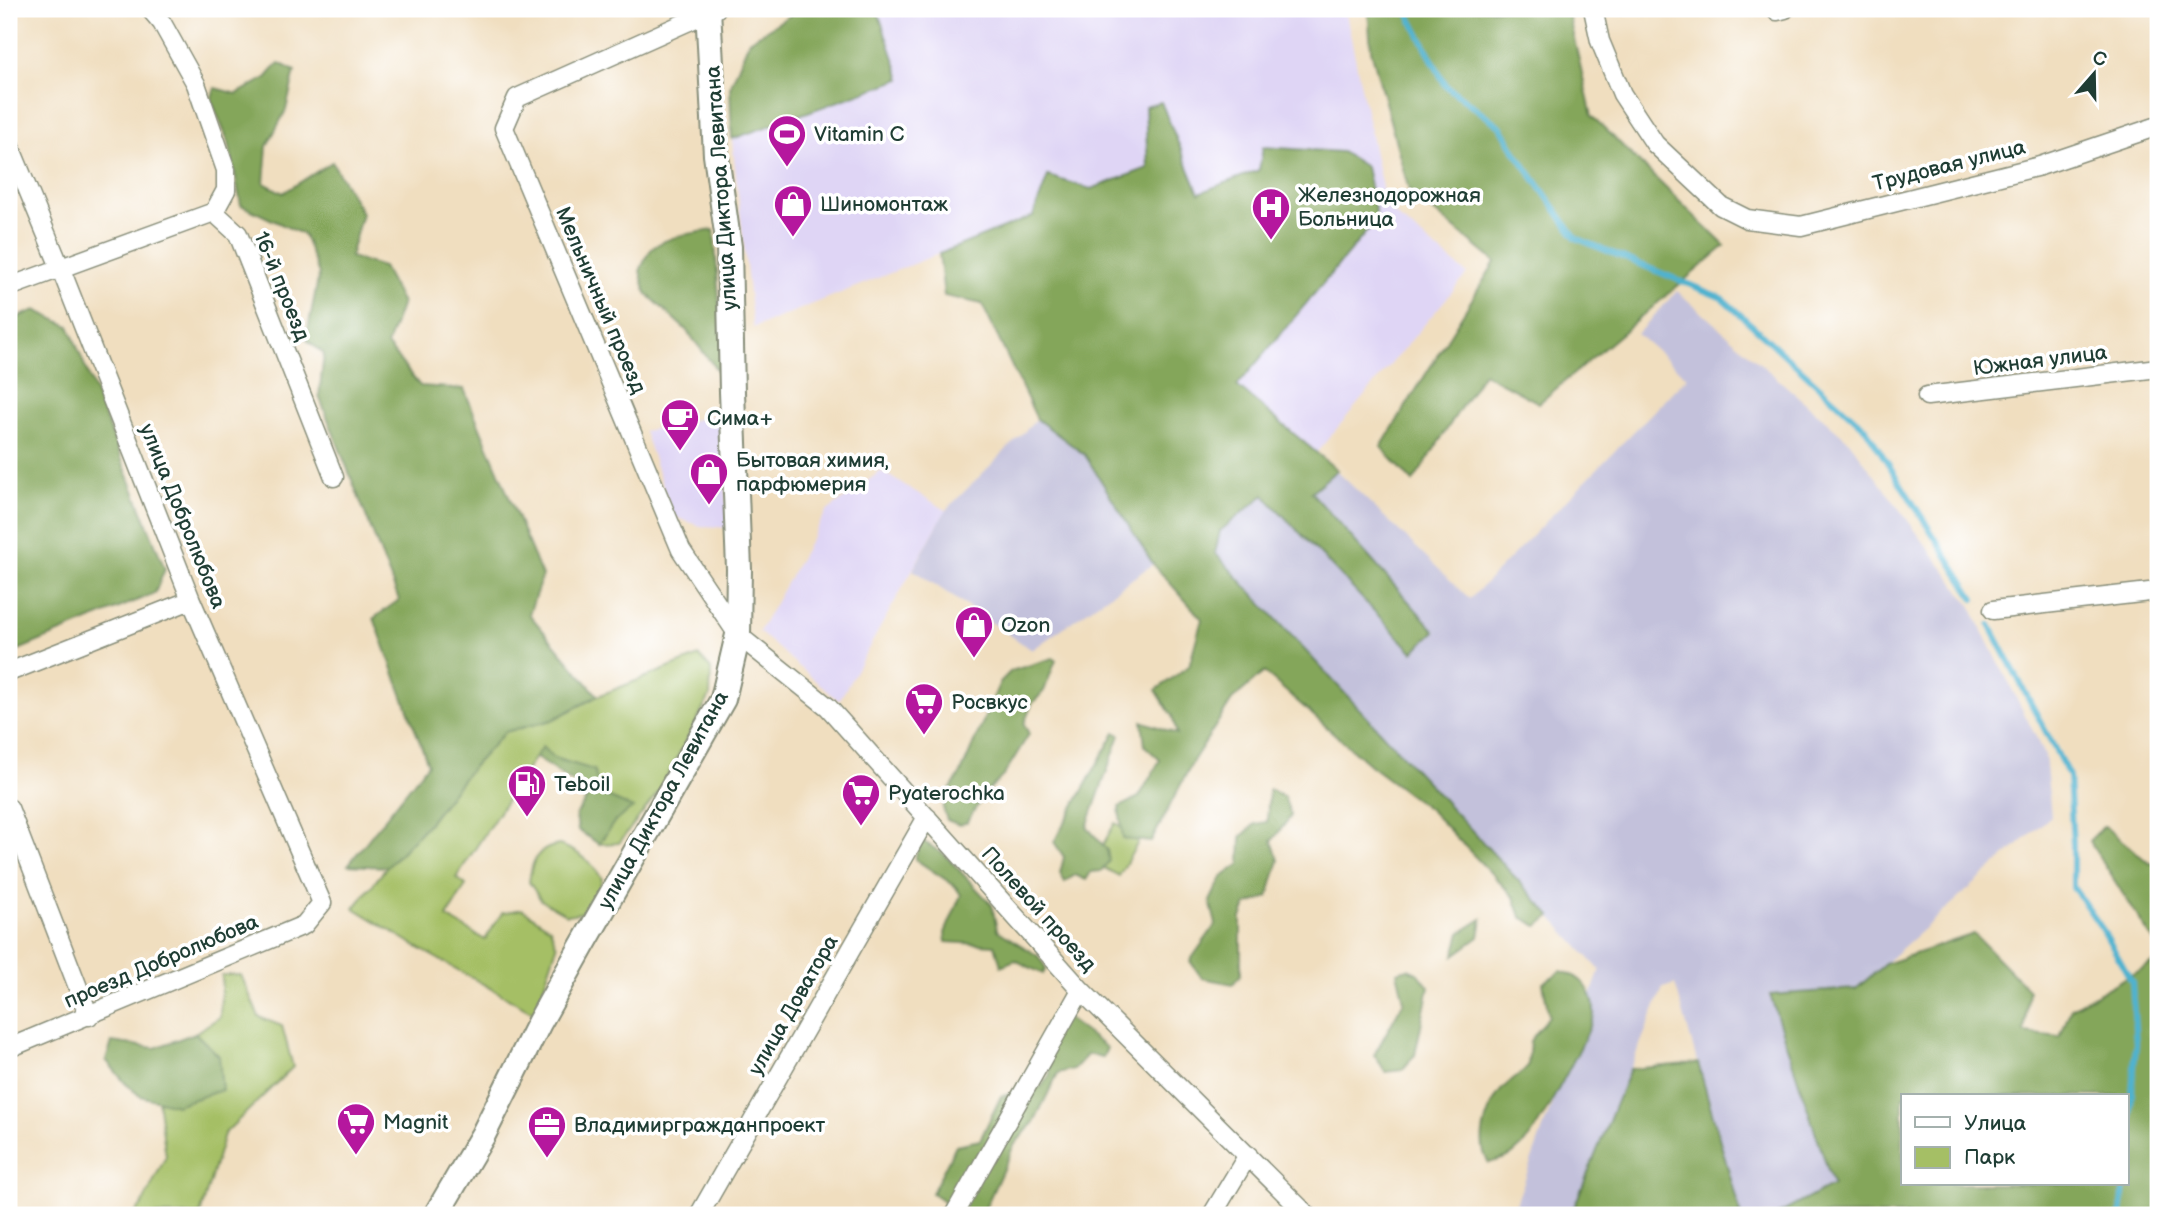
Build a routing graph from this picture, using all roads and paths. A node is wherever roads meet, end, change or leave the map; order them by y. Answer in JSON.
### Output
{"nodes":[{"id":1,"x":150,"y":9,"type":"edge"},
{"id":2,"x":1593,"y":9,"type":"edge"},
{"id":3,"x":711,"y":10,"type":"edge"},
{"id":4,"x":2158,"y":126,"type":"edge"},
{"id":5,"x":9,"y":144,"type":"edge"},
{"id":6,"x":214,"y":212,"type":"junction"},
{"id":7,"x":60,"y":267,"type":"junction"},
{"id":8,"x":9,"y":287,"type":"edge"},
{"id":9,"x":2158,"y":368,"type":"edge"},
{"id":10,"x":1927,"y":396,"type":"dead end"},
{"id":11,"x":334,"y":477,"type":"dead end"},
{"id":12,"x":2158,"y":591,"type":"edge"},
{"id":13,"x":191,"y":600,"type":"junction"},
{"id":14,"x":1993,"y":610,"type":"dead end"},
{"id":15,"x":738,"y":635,"type":"junction"},
{"id":16,"x":9,"y":672,"type":"edge"},
{"id":17,"x":9,"y":808,"type":"edge"},
{"id":18,"x":927,"y":817,"type":"junction"},
{"id":19,"x":321,"y":903,"type":"joint"},
{"id":20,"x":1081,"y":990,"type":"junction"},
{"id":21,"x":89,"y":1016,"type":"junction"},
{"id":22,"x":9,"y":1048,"type":"edge"},
{"id":23,"x":1248,"y":1156,"type":"junction"},
{"id":24,"x":436,"y":1215,"type":"edge"},
{"id":25,"x":699,"y":1215,"type":"edge"},
{"id":26,"x":954,"y":1215,"type":"edge"},
{"id":27,"x":1212,"y":1215,"type":"edge"},
{"id":28,"x":1307,"y":1215,"type":"edge"}],
"edges":[{"from":1,"to":6,"type":"street"},
{"from":2,"to":4,"type":"street","name":"Трудовая улица"},
{"from":3,"to":15,"type":"street","name":"улица Диктора Левитана"},
{"from":3,"to":15,"type":"street","name":"Мельничный проезд"},
{"from":5,"to":7,"type":"street","name":"улица Добролюбова"},
{"from":6,"to":7,"type":"street"},
{"from":6,"to":11,"type":"street","name":"16-й проезд"},
{"from":7,"to":8,"type":"street"},
{"from":7,"to":13,"type":"street","name":"улица Добролюбова"},
{"from":9,"to":10,"type":"street","name":"Южная улица"},
{"from":12,"to":14,"type":"street"},
{"from":13,"to":16,"type":"street"},
{"from":13,"to":19,"type":"street","name":"улица Добролюбова"},
{"from":15,"to":18,"type":"street","name":"Полевой проезд"},
{"from":15,"to":24,"type":"street","name":"улица Диктора Левитана"},
{"from":17,"to":21,"type":"street"},
{"from":18,"to":20,"type":"street","name":"Полевой проезд"},
{"from":18,"to":25,"type":"street","name":"улица Доватора"},
{"from":19,"to":21,"type":"street","name":"проезд Добролюбова"},
{"from":20,"to":23,"type":"street","name":"Полевой проезд"},
{"from":20,"to":26,"type":"street"},
{"from":21,"to":22,"type":"street","name":"проезд Добролюбова"},
{"from":23,"to":27,"type":"street"},
{"from":23,"to":28,"type":"street","name":"Полевой проезд"}]}
